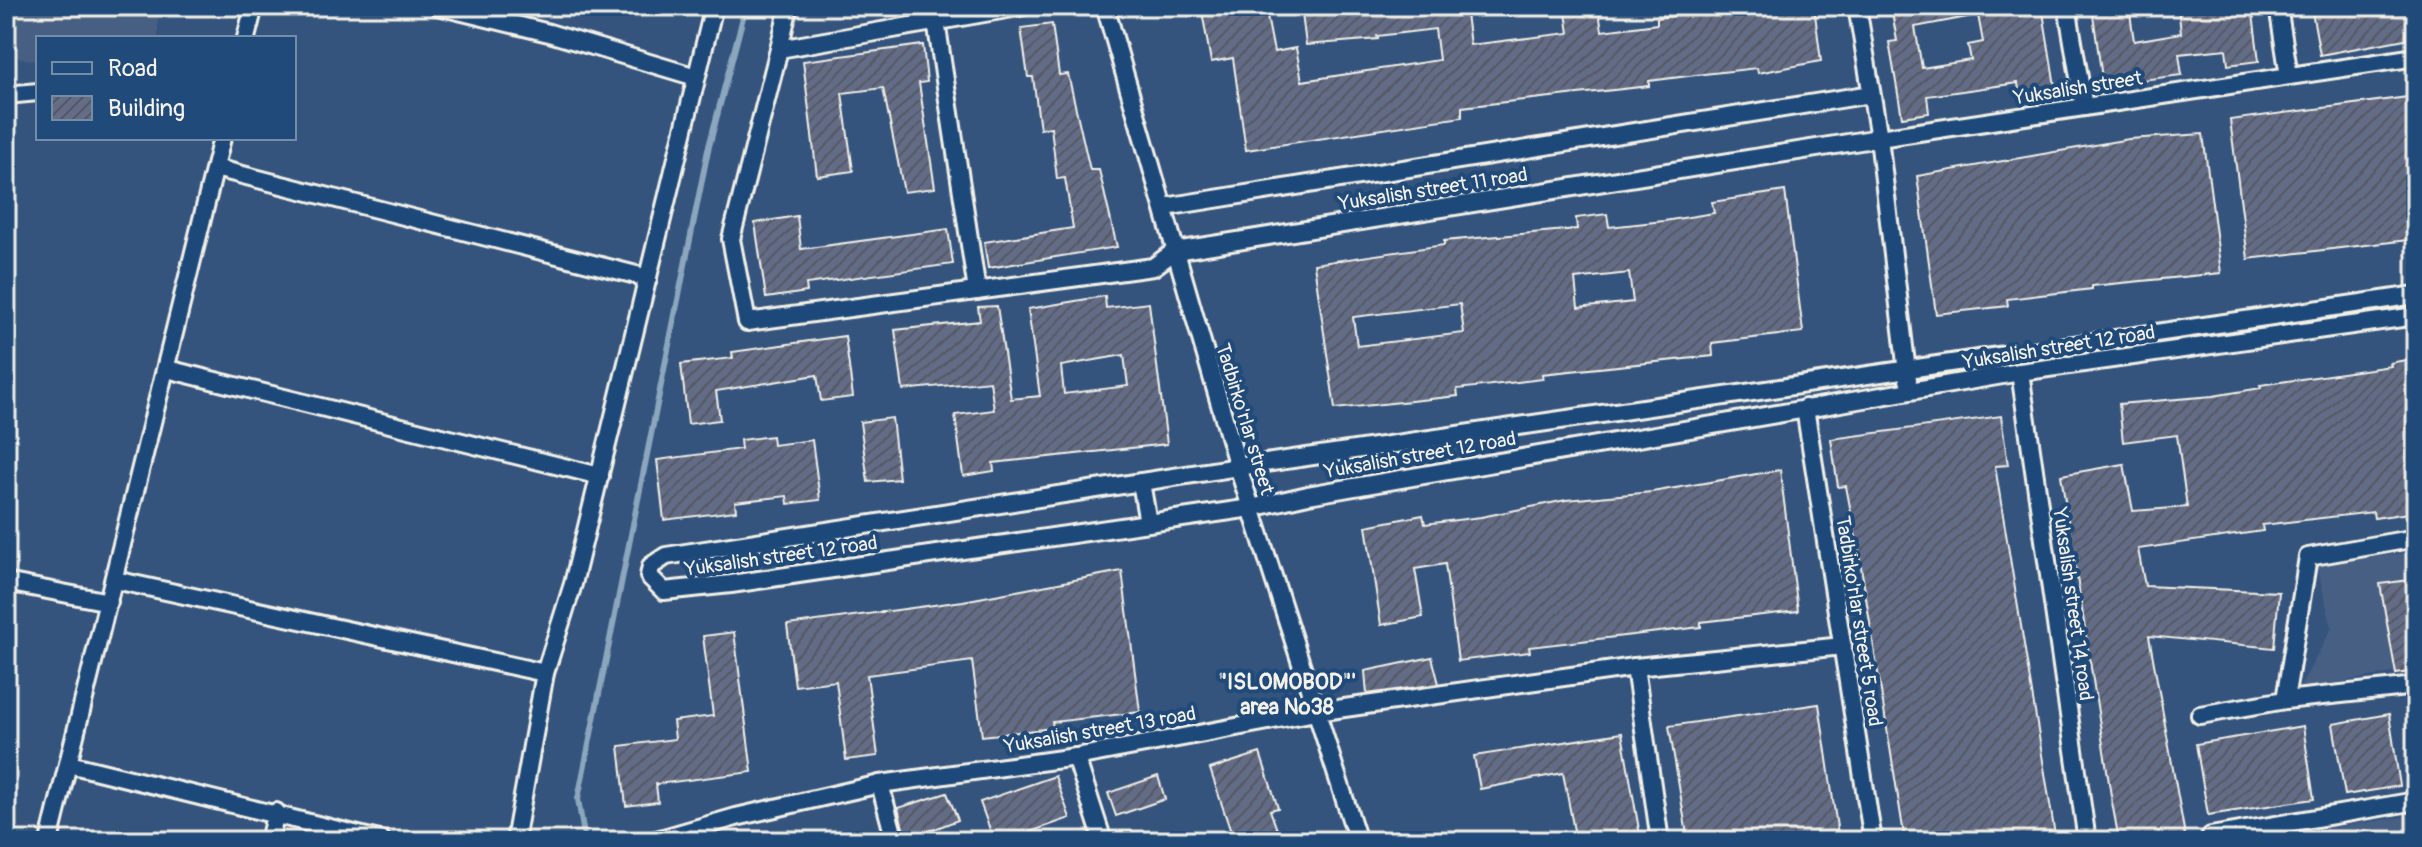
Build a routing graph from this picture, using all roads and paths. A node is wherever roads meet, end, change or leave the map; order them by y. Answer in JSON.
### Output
{"nodes":[{"id":1,"x":254,"y":6,"type":"edge"},
{"id":2,"x":438,"y":6,"type":"edge"},
{"id":3,"x":714,"y":6,"type":"edge"},
{"id":4,"x":789,"y":6,"type":"edge"},
{"id":5,"x":1024,"y":6,"type":"edge"},
{"id":6,"x":1105,"y":6,"type":"edge"},
{"id":7,"x":1857,"y":6,"type":"edge"},
{"id":8,"x":2067,"y":6,"type":"edge"},
{"id":9,"x":2278,"y":6,"type":"edge"},
{"id":10,"x":936,"y":21,"type":"junction"},
{"id":11,"x":246,"y":36,"type":"edge"},
{"id":12,"x":779,"y":49,"type":"junction"},
{"id":13,"x":2416,"y":57,"type":"edge"},
{"id":14,"x":2289,"y":76,"type":"junction"},
{"id":15,"x":696,"y":77,"type":"junction"},
{"id":16,"x":36,"y":92,"type":"edge"},
{"id":17,"x":1871,"y":94,"type":"junction"},
{"id":18,"x":6,"y":95,"type":"edge"},
{"id":19,"x":2084,"y":107,"type":"junction"},
{"id":20,"x":1879,"y":138,"type":"junction"},
{"id":21,"x":222,"y":140,"type":"edge"},
{"id":22,"x":215,"y":168,"type":"junction"},
{"id":23,"x":1165,"y":207,"type":"junction"},
{"id":24,"x":1175,"y":251,"type":"junction"},
{"id":25,"x":648,"y":278,"type":"junction"},
{"id":26,"x":977,"y":291,"type":"junction"},
{"id":27,"x":2416,"y":295,"type":"edge"},
{"id":28,"x":2416,"y":316,"type":"edge"},
{"id":29,"x":167,"y":369,"type":"junction"},
{"id":30,"x":1905,"y":369,"type":"junction"},
{"id":31,"x":2020,"y":372,"type":"junction"},
{"id":32,"x":1911,"y":390,"type":"junction"},
{"id":33,"x":1805,"y":408,"type":"junction"},
{"id":34,"x":1238,"y":467,"type":"junction"},
{"id":35,"x":600,"y":476,"type":"junction"},
{"id":36,"x":1141,"y":482,"type":"junction"},
{"id":37,"x":1251,"y":508,"type":"junction"},
{"id":38,"x":1148,"y":523,"type":"junction"},
{"id":39,"x":2416,"y":538,"type":"edge"},
{"id":40,"x":115,"y":580,"type":"junction"},
{"id":41,"x":6,"y":582,"type":"edge"},
{"id":42,"x":109,"y":602,"type":"junction"},
{"id":43,"x":1843,"y":646,"type":"junction"},
{"id":44,"x":1635,"y":667,"type":"junction"},
{"id":45,"x":545,"y":673,"type":"junction"},
{"id":46,"x":2416,"y":686,"type":"edge"},
{"id":47,"x":2285,"y":700,"type":"junction"},
{"id":48,"x":1316,"y":712,"type":"junction"},
{"id":49,"x":2200,"y":715,"type":"dead end"},
{"id":50,"x":1076,"y":757,"type":"junction"},
{"id":51,"x":69,"y":764,"type":"junction"},
{"id":52,"x":880,"y":784,"type":"junction"},
{"id":53,"x":2416,"y":801,"type":"edge"},
{"id":54,"x":276,"y":812,"type":"junction"},
{"id":55,"x":2211,"y":836,"type":"dead end"},
{"id":56,"x":49,"y":841,"type":"edge"},
{"id":57,"x":269,"y":841,"type":"edge"},
{"id":58,"x":383,"y":841,"type":"edge"},
{"id":59,"x":515,"y":841,"type":"edge"},
{"id":60,"x":653,"y":841,"type":"edge"},
{"id":61,"x":895,"y":841,"type":"edge"},
{"id":62,"x":1103,"y":841,"type":"edge"},
{"id":63,"x":1358,"y":841,"type":"edge"},
{"id":64,"x":1660,"y":841,"type":"edge"},
{"id":65,"x":1873,"y":841,"type":"edge"},
{"id":66,"x":2087,"y":841,"type":"edge"}],
"edges":[{"from":1,"to":11,"type":"street"},
{"from":2,"to":15,"type":"street"},
{"from":3,"to":15,"type":"street"},
{"from":4,"to":12,"type":"street"},
{"from":5,"to":10,"type":"street"},
{"from":6,"to":23,"type":"street","name":"Tadbirko'rlar street"},
{"from":7,"to":17,"type":"street"},
{"from":8,"to":19,"type":"street"},
{"from":9,"to":14,"type":"street"},
{"from":10,"to":12,"type":"street"},
{"from":10,"to":26,"type":"street"},
{"from":12,"to":26,"type":"street","name":"Yuksalish street 11 road"},
{"from":13,"to":14,"type":"street","name":"Yuksalish street"},
{"from":14,"to":19,"type":"street","name":"Yuksalish street"},
{"from":15,"to":25,"type":"street"},
{"from":16,"to":18,"type":"street"},
{"from":17,"to":20,"type":"street"},
{"from":17,"to":23,"type":"street"},
{"from":19,"to":20,"type":"street","name":"Yuksalish street"},
{"from":20,"to":24,"type":"street","name":"Yuksalish street 11 road"},
{"from":20,"to":30,"type":"street"},
{"from":21,"to":22,"type":"street"},
{"from":22,"to":25,"type":"street"},
{"from":22,"to":29,"type":"street"},
{"from":23,"to":24,"type":"street","name":"Tadbirko'rlar street"},
{"from":24,"to":26,"type":"street","name":"Yuksalish street 11 road"},
{"from":24,"to":34,"type":"street","name":"Tadbirko'rlar street"},
{"from":25,"to":35,"type":"street"},
{"from":27,"to":30,"type":"street","name":"Yuksalish street 12 road"},
{"from":28,"to":31,"type":"street","name":"Yuksalish street 12 road"},
{"from":29,"to":35,"type":"street"},
{"from":29,"to":40,"type":"street"},
{"from":30,"to":32,"type":"street"},
{"from":30,"to":34,"type":"street","name":"Yuksalish street 12 road"},
{"from":31,"to":32,"type":"street","name":"Yuksalish street 12 road"},
{"from":31,"to":66,"type":"street","name":"Yuksalish street 14 road"},
{"from":32,"to":33,"type":"street","name":"Yuksalish street 12 road"},
{"from":33,"to":37,"type":"street","name":"Yuksalish street 12 road"},
{"from":33,"to":43,"type":"street","name":"Tadbirko'rlar street 5 road"},
{"from":34,"to":36,"type":"street","name":"Yuksalish street 12 road"},
{"from":34,"to":37,"type":"street","name":"Tadbirko'rlar street"},
{"from":35,"to":45,"type":"street"},
{"from":36,"to":38,"type":"street"},
{"from":36,"to":38,"type":"street","name":"Yuksalish street 12 road"},
{"from":37,"to":38,"type":"street","name":"Yuksalish street 12 road"},
{"from":37,"to":48,"type":"street","name":"Tadbirko'rlar street"},
{"from":39,"to":47,"type":"street"},
{"from":40,"to":42,"type":"street"},
{"from":40,"to":45,"type":"street"},
{"from":41,"to":42,"type":"street"},
{"from":42,"to":51,"type":"street"},
{"from":43,"to":44,"type":"street","name":"Yuksalish street 13 road"},
{"from":43,"to":65,"type":"street","name":"Tadbirko'rlar street 5 road"},
{"from":44,"to":48,"type":"street","name":"Yuksalish street 13 road"},
{"from":44,"to":64,"type":"street"},
{"from":45,"to":59,"type":"street"},
{"from":46,"to":47,"type":"street"},
{"from":47,"to":49,"type":"street"},
{"from":48,"to":50,"type":"street","name":"Yuksalish street 13 road"},
{"from":48,"to":63,"type":"street","name":"Tadbirko'rlar street"},
{"from":50,"to":52,"type":"street","name":"Yuksalish street 13 road"},
{"from":50,"to":62,"type":"street"},
{"from":51,"to":54,"type":"street"},
{"from":51,"to":56,"type":"street"},
{"from":52,"to":60,"type":"street","name":"Yuksalish street 13 road"},
{"from":52,"to":61,"type":"street"},
{"from":53,"to":55,"type":"street"},
{"from":54,"to":57,"type":"street"},
{"from":54,"to":58,"type":"street"}]}
